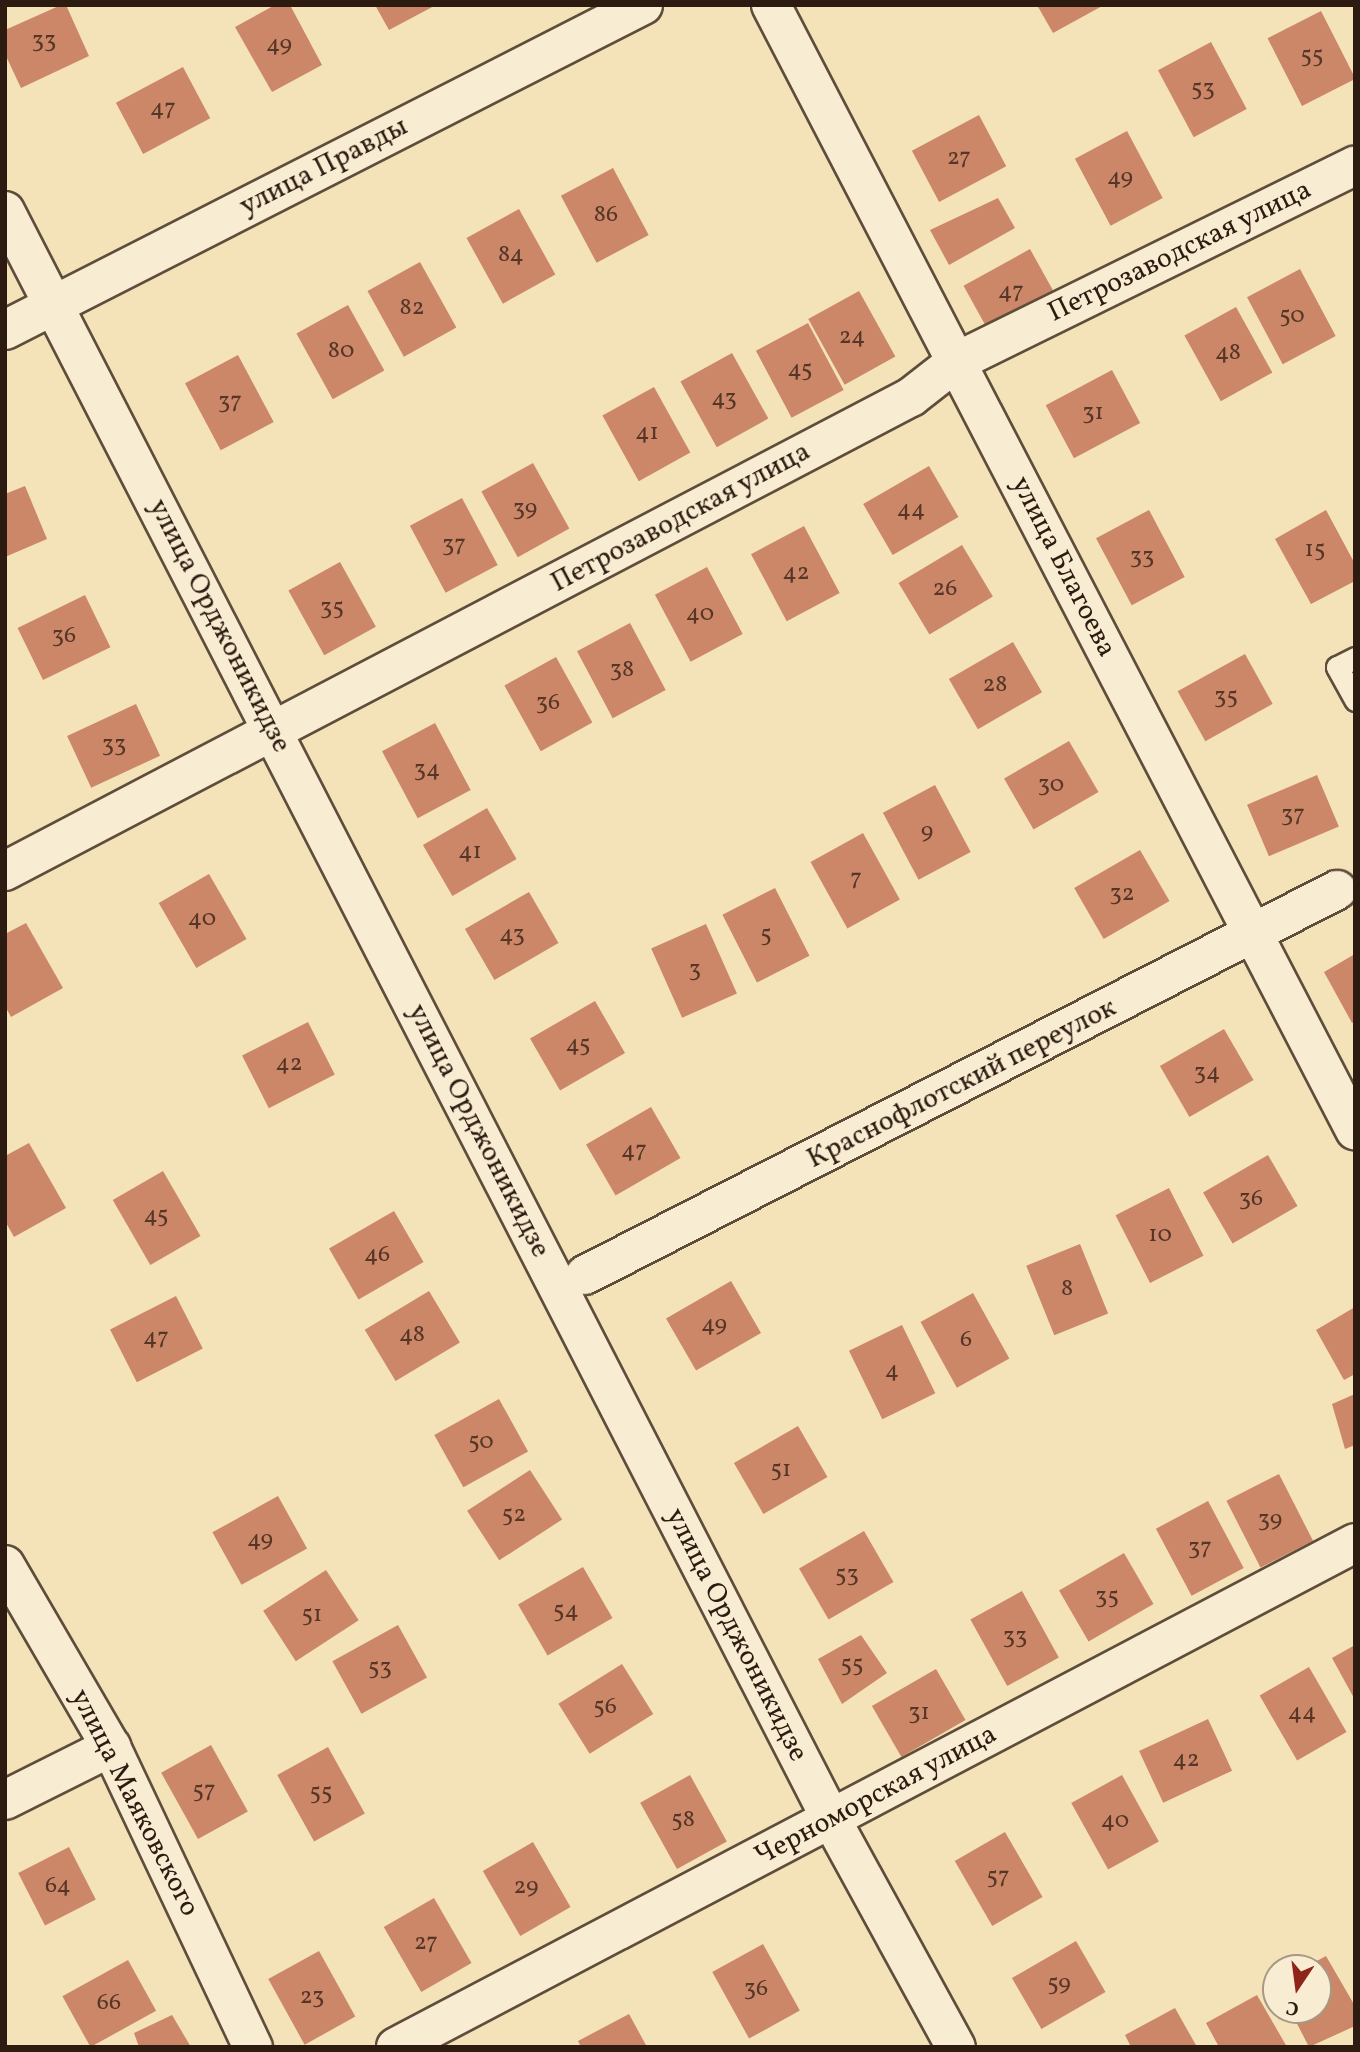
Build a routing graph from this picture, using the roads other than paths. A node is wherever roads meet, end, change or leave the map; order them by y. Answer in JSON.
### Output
{"nodes":[{"id":1,"x":643,"y":5,"type":"edge"},
{"id":2,"x":771,"y":5,"type":"edge"},
{"id":3,"x":1355,"y":166,"type":"edge"},
{"id":4,"x":5,"y":211,"type":"edge"},
{"id":5,"x":54,"y":304,"type":"junction"},
{"id":6,"x":5,"y":330,"type":"edge"},
{"id":7,"x":956,"y":362,"type":"junction"},
{"id":8,"x":1355,"y":658,"type":"edge"},
{"id":9,"x":1355,"y":700,"type":"edge"},
{"id":10,"x":273,"y":732,"type":"junction"},
{"id":11,"x":5,"y":871,"type":"edge"},
{"id":12,"x":1346,"y":885,"type":"edge"},
{"id":13,"x":1253,"y":934,"type":"junction"},
{"id":14,"x":1355,"y":1130,"type":"edge"},
{"id":15,"x":585,"y":1275,"type":"dead end"},
{"id":16,"x":1355,"y":1543,"type":"edge"},
{"id":17,"x":5,"y":1565,"type":"edge"},
{"id":18,"x":111,"y":1747,"type":"junction"},
{"id":19,"x":5,"y":1800,"type":"edge"},
{"id":20,"x":831,"y":1819,"type":"junction"},
{"id":21,"x":253,"y":2047,"type":"edge"},
{"id":22,"x":396,"y":2047,"type":"edge"},
{"id":23,"x":956,"y":2047,"type":"edge"}],
"edges":[{"from":1,"to":5,"type":"street","name":"улица Правды"},
{"from":2,"to":7,"type":"street","name":"улица Благоева"},
{"from":3,"to":7,"type":"street","name":"Петрозаводская улица"},
{"from":4,"to":5,"type":"street","name":"улица Орджоникидзе"},
{"from":5,"to":6,"type":"street","name":"улица Правды"},
{"from":5,"to":10,"type":"street","name":"улица Орджоникидзе"},
{"from":7,"to":10,"type":"street","name":"Петрозаводская улица"},
{"from":7,"to":13,"type":"street","name":"улица Благоева"},
{"from":8,"to":9,"type":"lane"},
{"from":10,"to":11,"type":"street","name":"Петрозаводская улица"},
{"from":10,"to":20,"type":"street","name":"улица Орджоникидзе"},
{"from":12,"to":13,"type":"street","name":"Краснофлотский переулок"},
{"from":13,"to":14,"type":"street","name":"улица Благоева"},
{"from":13,"to":15,"type":"street","name":"Краснофлотский переулок"},
{"from":16,"to":20,"type":"street","name":"Черноморская улица"},
{"from":17,"to":18,"type":"street","name":"улица Маяковского"},
{"from":18,"to":19,"type":"street"},
{"from":18,"to":21,"type":"street","name":"улица Маяковского"},
{"from":20,"to":22,"type":"street","name":"Черноморская улица"},
{"from":20,"to":23,"type":"street","name":"улица Орджоникидзе"}]}
